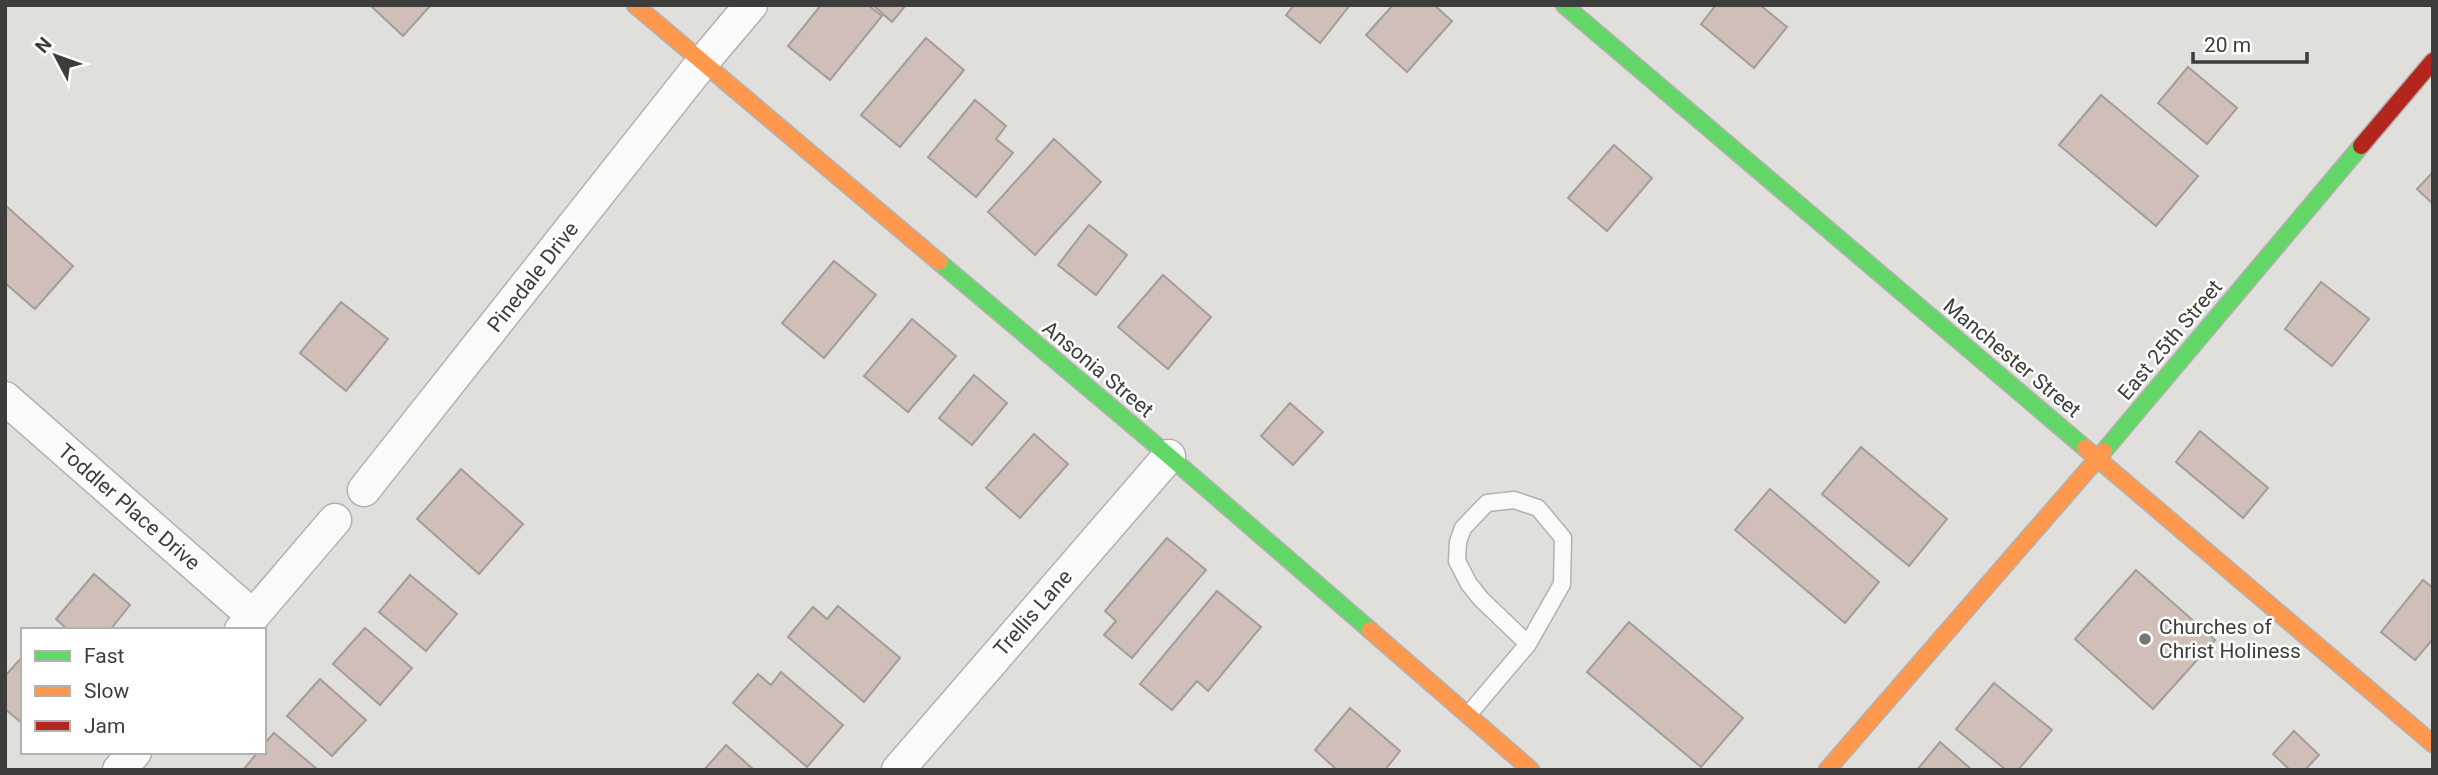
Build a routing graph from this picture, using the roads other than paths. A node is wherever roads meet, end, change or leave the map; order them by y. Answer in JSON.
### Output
{"nodes":[{"id":1,"x":635,"y":5,"type":"edge"},
{"id":2,"x":751,"y":5,"type":"edge"},
{"id":3,"x":1564,"y":5,"type":"edge"},
{"id":4,"x":2433,"y":61,"type":"edge"},
{"id":5,"x":702,"y":63,"type":"junction"},
{"id":6,"x":5,"y":398,"type":"edge"},
{"id":7,"x":1169,"y":456,"type":"junction"},
{"id":8,"x":2097,"y":458,"type":"junction"},
{"id":9,"x":364,"y":491,"type":"dead end"},
{"id":10,"x":335,"y":520,"type":"dead end"},
{"id":11,"x":247,"y":623,"type":"edge"},
{"id":12,"x":1528,"y":644,"type":"junction"},
{"id":13,"x":1468,"y":715,"type":"junction"},
{"id":14,"x":2433,"y":744,"type":"edge"},
{"id":15,"x":133,"y":754,"type":"edge"},
{"id":16,"x":119,"y":770,"type":"edge"},
{"id":17,"x":898,"y":770,"type":"edge"},
{"id":18,"x":1531,"y":770,"type":"edge"},
{"id":19,"x":1827,"y":770,"type":"edge"}],
"edges":[{"from":1,"to":5,"type":"street","name":"Ansonia Street"},
{"from":2,"to":5,"type":"street","name":"Pinedale Drive"},
{"from":3,"to":8,"type":"street","name":"Manchester Street"},
{"from":4,"to":8,"type":"street","name":"East 25th Street"},
{"from":5,"to":7,"type":"street","name":"Ansonia Street"},
{"from":5,"to":9,"type":"street","name":"Pinedale Drive"},
{"from":6,"to":11,"type":"street","name":"Toddler Place Drive"},
{"from":7,"to":13,"type":"street","name":"Ansonia Street"},
{"from":7,"to":17,"type":"street","name":"Trellis Lane"},
{"from":8,"to":14,"type":"street","name":"Manchester Street"},
{"from":8,"to":19,"type":"street","name":"East 25th Street"},
{"from":10,"to":11,"type":"street"},
{"from":12,"to":12,"type":"lane"},
{"from":12,"to":13,"type":"lane"},
{"from":13,"to":18,"type":"street","name":"Ansonia Street"},
{"from":15,"to":16,"type":"street"}]}
